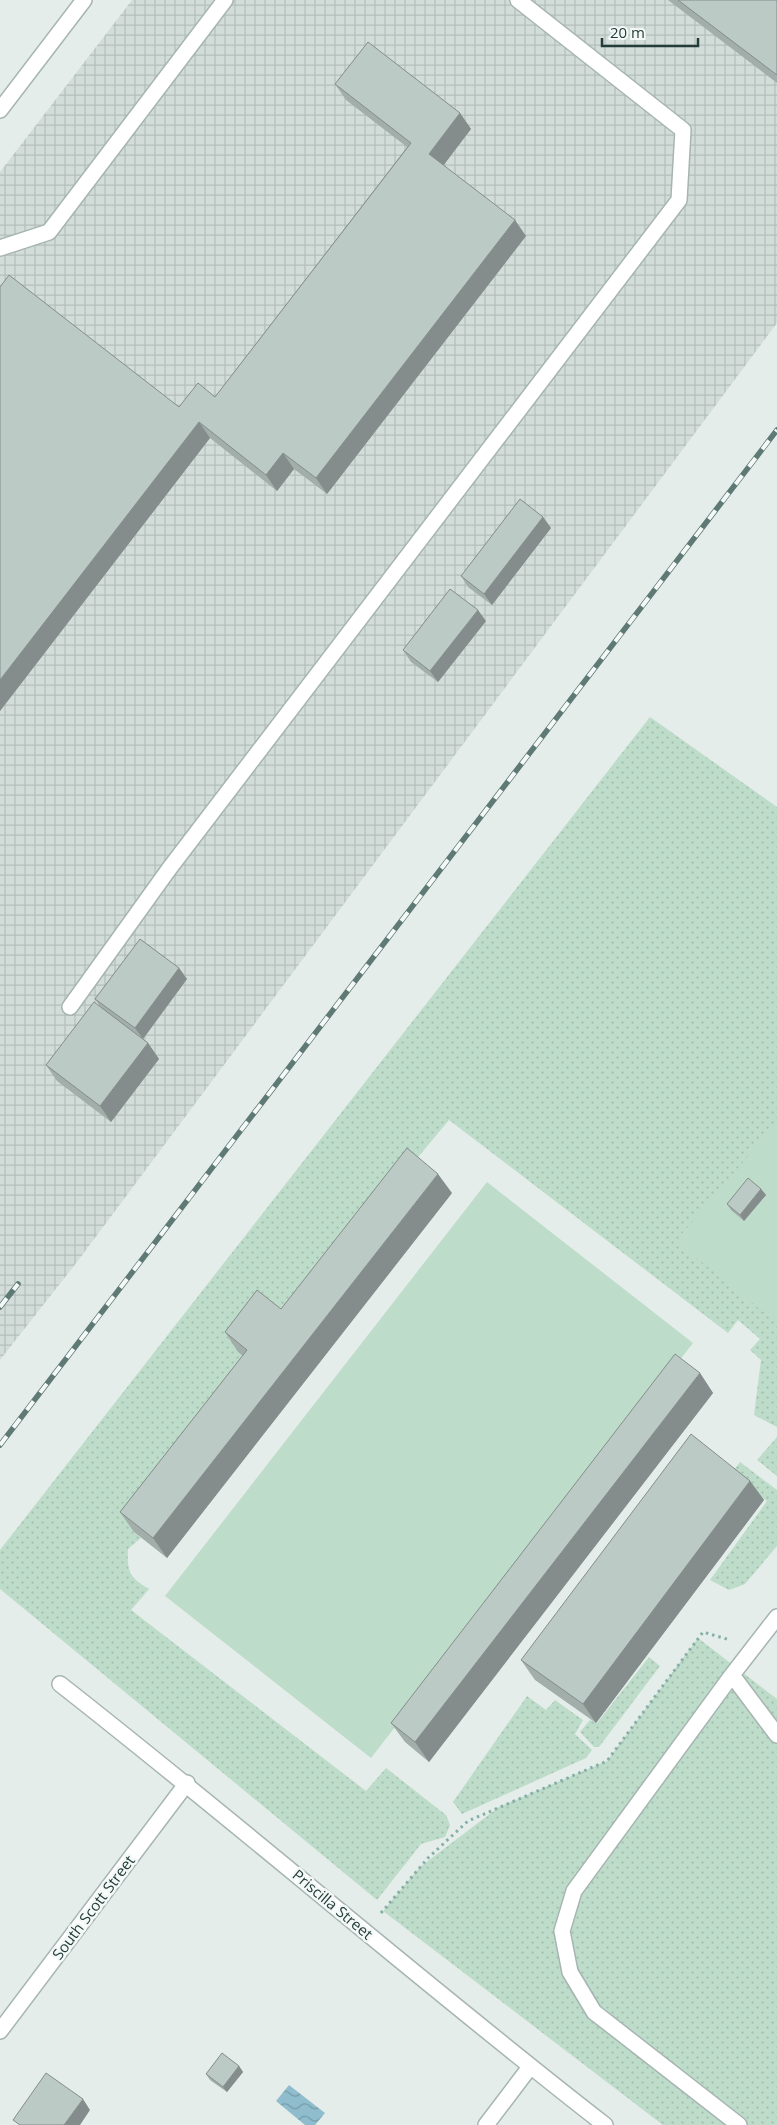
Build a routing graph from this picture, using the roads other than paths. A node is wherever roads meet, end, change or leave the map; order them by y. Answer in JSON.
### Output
{"nodes":[{"id":1,"x":84,"y":0,"type":"edge"},
{"id":2,"x":225,"y":0,"type":"edge"},
{"id":3,"x":518,"y":0,"type":"edge"},
{"id":4,"x":0,"y":110,"type":"edge"},
{"id":5,"x":0,"y":248,"type":"edge"},
{"id":6,"x":70,"y":1007,"type":"dead end"},
{"id":7,"x":777,"y":1617,"type":"edge"},
{"id":8,"x":732,"y":1675,"type":"junction"},
{"id":9,"x":60,"y":1684,"type":"dead end"},
{"id":10,"x":777,"y":1735,"type":"edge"},
{"id":11,"x":187,"y":1783,"type":"junction"},
{"id":12,"x":0,"y":2031,"type":"edge"},
{"id":13,"x":530,"y":2067,"type":"junction"},
{"id":14,"x":486,"y":2125,"type":"edge"},
{"id":15,"x":605,"y":2125,"type":"edge"},
{"id":16,"x":739,"y":2125,"type":"edge"}],
"edges":[{"from":1,"to":4,"type":"street"},
{"from":2,"to":5,"type":"street"},
{"from":3,"to":6,"type":"street"},
{"from":7,"to":8,"type":"street"},
{"from":8,"to":10,"type":"street"},
{"from":8,"to":16,"type":"street"},
{"from":9,"to":11,"type":"street","name":"Priscilla Street"},
{"from":11,"to":12,"type":"street","name":"South Scott Street"},
{"from":11,"to":13,"type":"street","name":"Priscilla Street"},
{"from":13,"to":14,"type":"street"},
{"from":13,"to":15,"type":"street","name":"Priscilla Street"}]}
